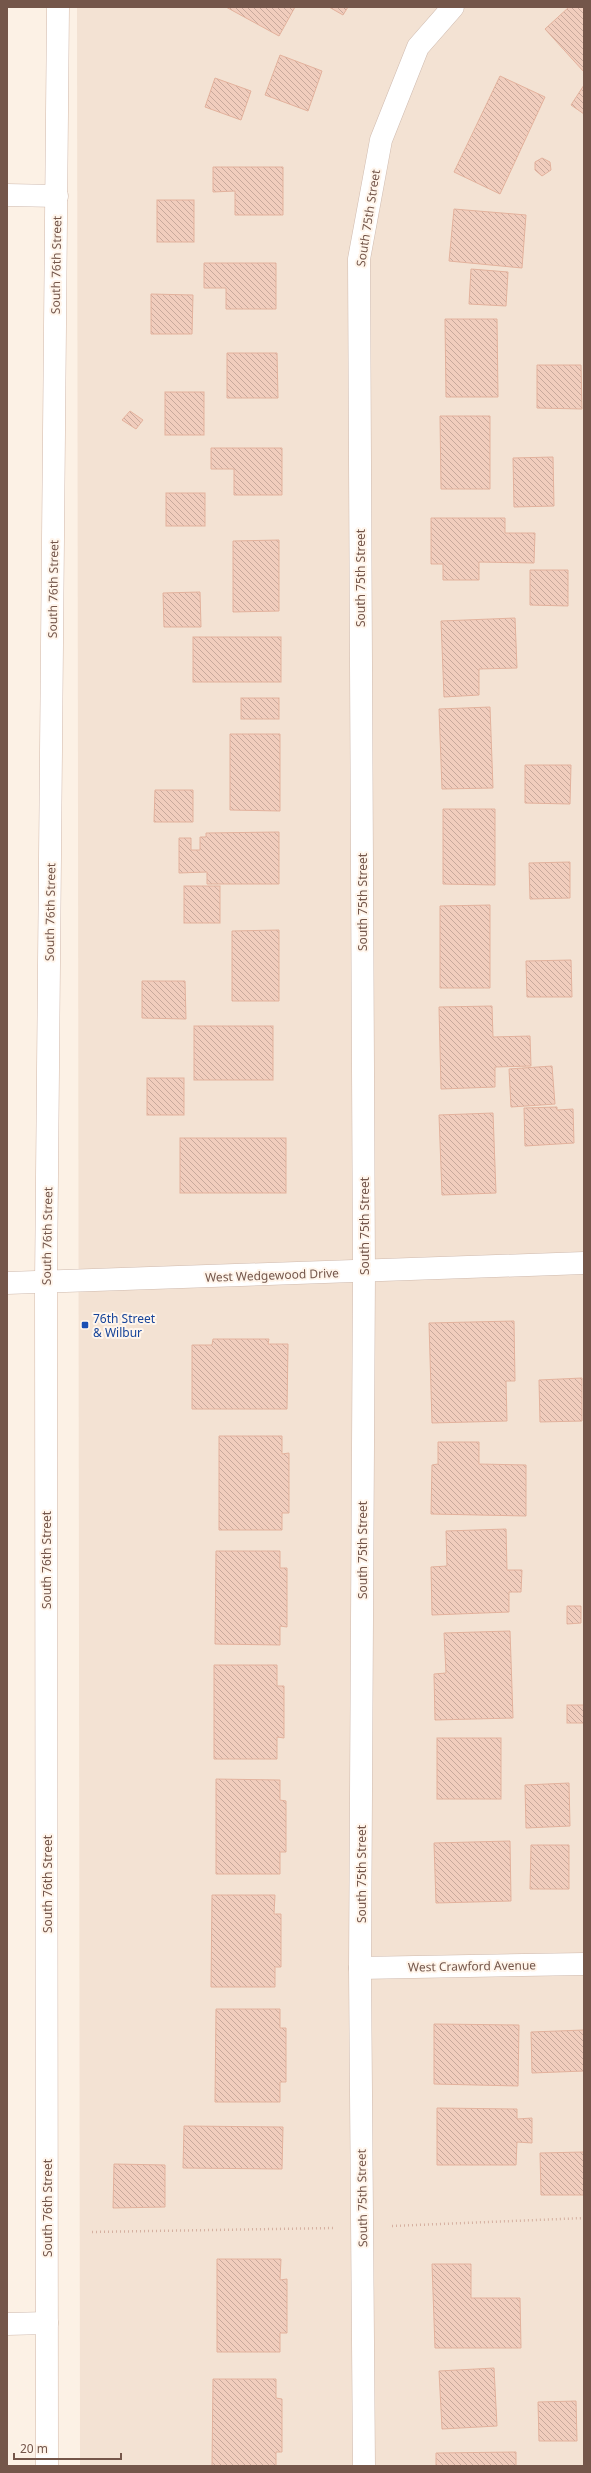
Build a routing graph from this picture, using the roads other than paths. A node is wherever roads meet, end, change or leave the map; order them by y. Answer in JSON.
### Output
{"nodes":[{"id":1,"x":58,"y":7,"type":"edge"},
{"id":2,"x":453,"y":7,"type":"edge"},
{"id":3,"x":7,"y":195,"type":"edge"},
{"id":4,"x":57,"y":196,"type":"junction"},
{"id":5,"x":584,"y":1263,"type":"edge"},
{"id":6,"x":364,"y":1272,"type":"junction"},
{"id":7,"x":7,"y":1282,"type":"edge"},
{"id":8,"x":46,"y":1282,"type":"junction"},
{"id":9,"x":584,"y":1964,"type":"edge"},
{"id":10,"x":360,"y":1968,"type":"junction"},
{"id":11,"x":47,"y":2323,"type":"junction"},
{"id":12,"x":7,"y":2324,"type":"edge"},
{"id":13,"x":47,"y":2466,"type":"edge"},
{"id":14,"x":364,"y":2466,"type":"edge"}],
"edges":[{"from":1,"to":4,"type":"street","name":"South 76th Street"},
{"from":2,"to":6,"type":"street","name":"South 75th Street"},
{"from":3,"to":4,"type":"street"},
{"from":4,"to":8,"type":"street","name":"South 76th Street"},
{"from":5,"to":6,"type":"street","name":"West Wedgewood Drive"},
{"from":6,"to":8,"type":"street","name":"West Wedgewood Drive"},
{"from":6,"to":10,"type":"street","name":"South 75th Street"},
{"from":7,"to":8,"type":"street","name":"West Wedgewood Drive"},
{"from":8,"to":11,"type":"street","name":"South 76th Street"},
{"from":9,"to":10,"type":"street","name":"West Crawford Avenue"},
{"from":10,"to":14,"type":"street","name":"South 75th Street"},
{"from":11,"to":12,"type":"street"},
{"from":11,"to":13,"type":"street","name":"South 76th Street"}]}
